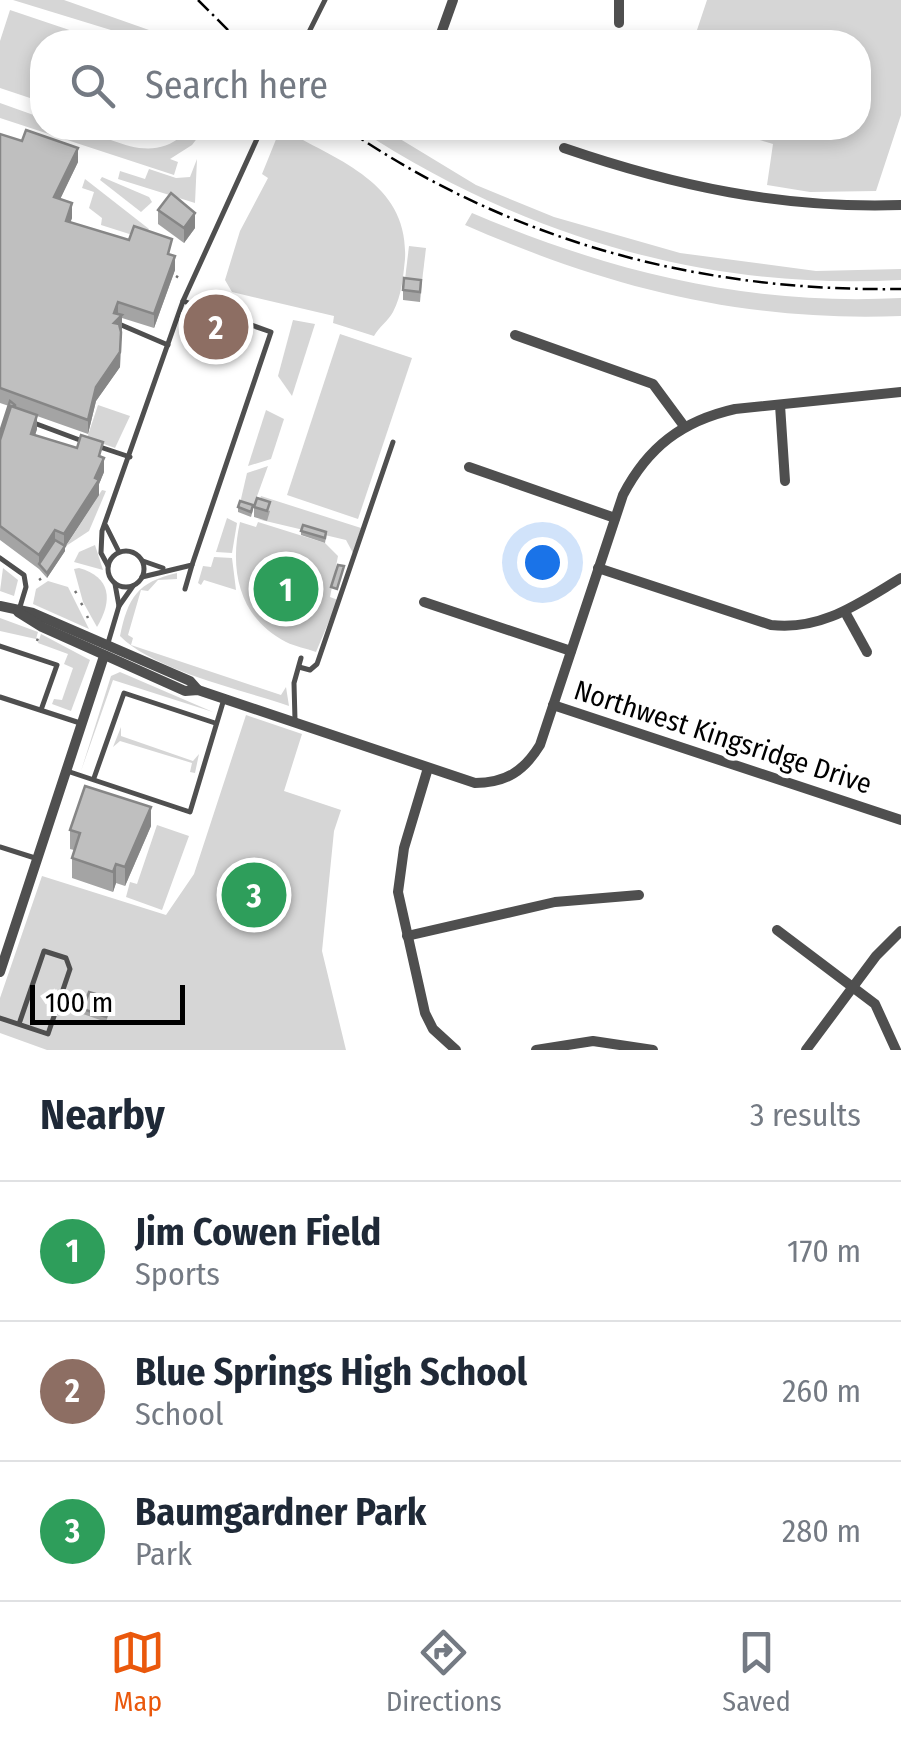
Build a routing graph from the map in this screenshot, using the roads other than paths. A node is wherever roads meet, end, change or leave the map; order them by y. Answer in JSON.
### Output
{"nodes":[{"id":1,"x":325,"y":0,"type":"edge"},
{"id":2,"x":453,"y":0,"type":"edge"},
{"id":3,"x":619,"y":0,"type":"edge"},
{"id":4,"x":618,"y":23,"type":"dead end"},
{"id":5,"x":310,"y":30,"type":"edge"},
{"id":6,"x":442,"y":30,"type":"edge"},
{"id":7,"x":256,"y":140,"type":"edge"},
{"id":8,"x":564,"y":148,"type":"dead end"},
{"id":9,"x":901,"y":205,"type":"edge"},
{"id":10,"x":182,"y":302,"type":"junction"},
{"id":11,"x":116,"y":323,"type":"edge"},
{"id":12,"x":515,"y":334,"type":"dead end"},
{"id":13,"x":168,"y":345,"type":"junction"},
{"id":14,"x":901,"y":392,"type":"edge"},
{"id":15,"x":780,"y":404,"type":"junction"},
{"id":16,"x":30,"y":422,"type":"edge"},
{"id":17,"x":684,"y":426,"type":"junction"},
{"id":18,"x":60,"y":434,"type":"junction"},
{"id":19,"x":52,"y":437,"type":"edge"},
{"id":20,"x":393,"y":442,"type":"dead end"},
{"id":21,"x":130,"y":457,"type":"junction"},
{"id":22,"x":469,"y":467,"type":"dead end"},
{"id":23,"x":785,"y":481,"type":"dead end"},
{"id":24,"x":615,"y":518,"type":"junction"},
{"id":25,"x":106,"y":526,"type":"junction"},
{"id":26,"x":119,"y":552,"type":"junction"},
{"id":27,"x":0,"y":558,"type":"edge"},
{"id":28,"x":142,"y":561,"type":"junction"},
{"id":29,"x":192,"y":564,"type":"junction"},
{"id":30,"x":108,"y":566,"type":"junction"},
{"id":31,"x":164,"y":568,"type":"junction"},
{"id":32,"x":598,"y":568,"type":"junction"},
{"id":33,"x":142,"y":577,"type":"junction"},
{"id":34,"x":901,"y":578,"type":"edge"},
{"id":35,"x":114,"y":583,"type":"junction"},
{"id":36,"x":134,"y":585,"type":"junction"},
{"id":37,"x":185,"y":589,"type":"dead end"},
{"id":38,"x":424,"y":602,"type":"dead end"},
{"id":39,"x":0,"y":606,"type":"edge"},
{"id":40,"x":119,"y":606,"type":"junction"},
{"id":41,"x":18,"y":612,"type":"junction"},
{"id":42,"x":844,"y":612,"type":"junction"},
{"id":43,"x":0,"y":646,"type":"edge"},
{"id":44,"x":105,"y":651,"type":"junction"},
{"id":45,"x":571,"y":651,"type":"junction"},
{"id":46,"x":867,"y":652,"type":"dead end"},
{"id":47,"x":302,"y":658,"type":"dead end"},
{"id":48,"x":298,"y":667,"type":"junction"},
{"id":49,"x":0,"y":698,"type":"edge"},
{"id":50,"x":224,"y":699,"type":"junction"},
{"id":51,"x":553,"y":704,"type":"junction"},
{"id":52,"x":41,"y":710,"type":"junction"},
{"id":53,"x":294,"y":723,"type":"junction"},
{"id":54,"x":80,"y":724,"type":"junction"},
{"id":55,"x":215,"y":724,"type":"junction"},
{"id":56,"x":428,"y":768,"type":"junction"},
{"id":57,"x":64,"y":770,"type":"junction"},
{"id":58,"x":94,"y":780,"type":"junction"},
{"id":59,"x":901,"y":820,"type":"edge"},
{"id":60,"x":0,"y":847,"type":"edge"},
{"id":61,"x":38,"y":859,"type":"junction"},
{"id":62,"x":639,"y":895,"type":"dead end"},
{"id":63,"x":776,"y":930,"type":"dead end"},
{"id":64,"x":901,"y":930,"type":"edge"},
{"id":65,"x":406,"y":936,"type":"junction"},
{"id":66,"x":0,"y":972,"type":"edge"},
{"id":67,"x":855,"y":986,"type":"junction"},
{"id":68,"x":0,"y":1018,"type":"edge"},
{"id":69,"x":19,"y":1024,"type":"junction"},
{"id":70,"x":609,"y":1046,"type":"edge"},
{"id":71,"x":456,"y":1050,"type":"edge"},
{"id":72,"x":536,"y":1050,"type":"edge"},
{"id":73,"x":653,"y":1050,"type":"edge"},
{"id":74,"x":806,"y":1050,"type":"edge"},
{"id":75,"x":896,"y":1050,"type":"edge"}],
"edges":[{"from":1,"to":5,"type":"lane"},
{"from":2,"to":6,"type":"street"},
{"from":3,"to":4,"type":"street"},
{"from":7,"to":10,"type":"lane"},
{"from":8,"to":9,"type":"street"},
{"from":10,"to":13,"type":"lane"},
{"from":10,"to":29,"type":"lane"},
{"from":11,"to":13,"type":"lane"},
{"from":12,"to":17,"type":"street"},
{"from":13,"to":21,"type":"lane"},
{"from":14,"to":15,"type":"street"},
{"from":15,"to":17,"type":"street"},
{"from":15,"to":23,"type":"street"},
{"from":16,"to":18,"type":"lane"},
{"from":17,"to":24,"type":"street","name":"Northwest Kingsridge Drive"},
{"from":18,"to":19,"type":"lane"},
{"from":18,"to":21,"type":"lane"},
{"from":20,"to":48,"type":"lane"},
{"from":21,"to":25,"type":"lane"},
{"from":22,"to":24,"type":"street"},
{"from":24,"to":32,"type":"street","name":"Northwest Kingsridge Drive"},
{"from":25,"to":26,"type":"lane"},
{"from":25,"to":30,"type":"lane"},
{"from":26,"to":28,"type":"lane"},
{"from":26,"to":30,"type":"lane"},
{"from":27,"to":41,"type":"lane"},
{"from":28,"to":31,"type":"lane"},
{"from":28,"to":33,"type":"lane"},
{"from":29,"to":31,"type":"lane"},
{"from":29,"to":37,"type":"lane"},
{"from":30,"to":35,"type":"lane"},
{"from":31,"to":33,"type":"lane"},
{"from":32,"to":42,"type":"street"},
{"from":32,"to":45,"type":"street","name":"Northwest Kingsridge Drive"},
{"from":33,"to":36,"type":"lane"},
{"from":34,"to":42,"type":"street"},
{"from":35,"to":36,"type":"lane"},
{"from":35,"to":40,"type":"lane"},
{"from":36,"to":40,"type":"lane"},
{"from":38,"to":45,"type":"street"},
{"from":39,"to":41,"type":"street"},
{"from":40,"to":44,"type":"lane"},
{"from":41,"to":44,"type":"street"},
{"from":42,"to":46,"type":"street"},
{"from":43,"to":52,"type":"lane"},
{"from":44,"to":50,"type":"street"},
{"from":44,"to":54,"type":"street"},
{"from":45,"to":51,"type":"street","name":"Northwest Kingsridge Drive"},
{"from":47,"to":48,"type":"lane"},
{"from":48,"to":53,"type":"lane"},
{"from":49,"to":52,"type":"lane"},
{"from":50,"to":53,"type":"street"},
{"from":50,"to":55,"type":"lane"},
{"from":51,"to":56,"type":"street"},
{"from":51,"to":59,"type":"street","name":"Northwest Kingsridge Drive"},
{"from":52,"to":54,"type":"lane"},
{"from":53,"to":56,"type":"street"},
{"from":54,"to":57,"type":"street"},
{"from":55,"to":58,"type":"lane"},
{"from":55,"to":58,"type":"lane"},
{"from":56,"to":65,"type":"street"},
{"from":57,"to":58,"type":"lane"},
{"from":57,"to":61,"type":"street"},
{"from":60,"to":61,"type":"lane"},
{"from":61,"to":66,"type":"street"},
{"from":62,"to":65,"type":"street"},
{"from":63,"to":67,"type":"street"},
{"from":64,"to":67,"type":"street"},
{"from":65,"to":71,"type":"street"},
{"from":67,"to":74,"type":"street"},
{"from":67,"to":75,"type":"street"},
{"from":68,"to":69,"type":"lane"},
{"from":69,"to":69,"type":"lane"},
{"from":70,"to":72,"type":"street"},
{"from":70,"to":73,"type":"street"}]}
